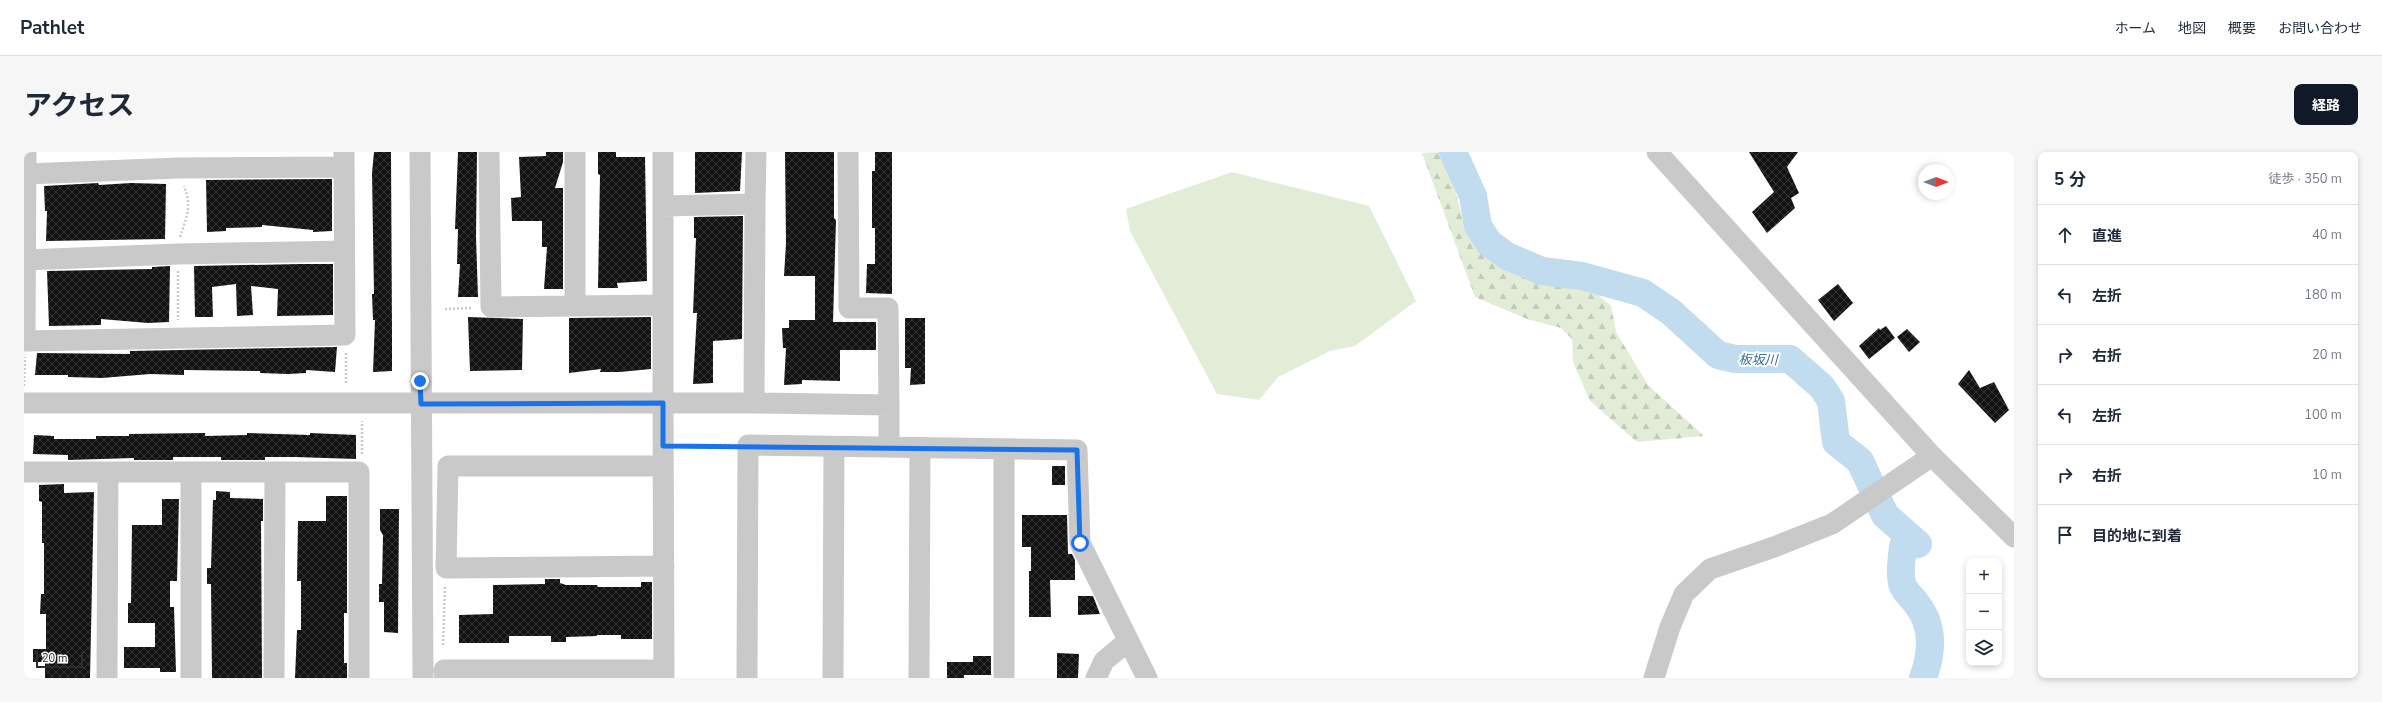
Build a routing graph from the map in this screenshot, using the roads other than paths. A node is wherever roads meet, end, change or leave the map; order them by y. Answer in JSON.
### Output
{"nodes":[{"id":1,"x":26,"y":152,"type":"edge"},
{"id":2,"x":420,"y":152,"type":"edge"},
{"id":3,"x":489,"y":152,"type":"edge"},
{"id":4,"x":575,"y":152,"type":"edge"},
{"id":5,"x":663,"y":152,"type":"edge"},
{"id":6,"x":756,"y":152,"type":"edge"},
{"id":7,"x":848,"y":152,"type":"edge"},
{"id":8,"x":1657,"y":152,"type":"edge"},
{"id":9,"x":344,"y":160,"type":"edge"},
{"id":10,"x":26,"y":174,"type":"junction"},
{"id":11,"x":755,"y":204,"type":"junction"},
{"id":12,"x":663,"y":206,"type":"junction"},
{"id":13,"x":25,"y":215,"type":"edge"},
{"id":14,"x":344,"y":251,"type":"junction"},
{"id":15,"x":25,"y":260,"type":"junction"},
{"id":16,"x":663,"y":305,"type":"junction"},
{"id":17,"x":575,"y":306,"type":"junction"},
{"id":18,"x":24,"y":403,"type":"edge"},
{"id":19,"x":663,"y":403,"type":"junction"},
{"id":20,"x":421,"y":404,"type":"junction"},
{"id":21,"x":754,"y":404,"type":"junction"},
{"id":22,"x":889,"y":405,"type":"junction"},
{"id":23,"x":834,"y":447,"type":"junction"},
{"id":24,"x":889,"y":447,"type":"junction"},
{"id":25,"x":920,"y":448,"type":"junction"},
{"id":26,"x":1004,"y":449,"type":"junction"},
{"id":27,"x":1932,"y":456,"type":"junction"},
{"id":28,"x":663,"y":466,"type":"junction"},
{"id":29,"x":24,"y":472,"type":"edge"},
{"id":30,"x":108,"y":472,"type":"junction"},
{"id":31,"x":191,"y":472,"type":"junction"},
{"id":32,"x":275,"y":472,"type":"junction"},
{"id":33,"x":2014,"y":537,"type":"edge"},
{"id":34,"x":664,"y":566,"type":"junction"},
{"id":35,"x":1128,"y":641,"type":"junction"},
{"id":36,"x":445,"y":674,"type":"edge"},
{"id":37,"x":664,"y":674,"type":"edge"},
{"id":38,"x":107,"y":678,"type":"edge"},
{"id":39,"x":191,"y":678,"type":"edge"},
{"id":40,"x":274,"y":678,"type":"edge"},
{"id":41,"x":359,"y":678,"type":"edge"},
{"id":42,"x":423,"y":678,"type":"edge"},
{"id":43,"x":747,"y":678,"type":"edge"},
{"id":44,"x":833,"y":678,"type":"edge"},
{"id":45,"x":919,"y":678,"type":"edge"},
{"id":46,"x":1004,"y":678,"type":"edge"},
{"id":47,"x":1096,"y":678,"type":"edge"},
{"id":48,"x":1147,"y":678,"type":"edge"},
{"id":49,"x":1654,"y":678,"type":"edge"}],
"edges":[{"from":1,"to":10,"type":"street"},
{"from":2,"to":20,"type":"street"},
{"from":3,"to":17,"type":"street"},
{"from":4,"to":17,"type":"street"},
{"from":5,"to":12,"type":"street"},
{"from":6,"to":11,"type":"street"},
{"from":7,"to":22,"type":"street"},
{"from":8,"to":27,"type":"street"},
{"from":9,"to":10,"type":"street"},
{"from":9,"to":14,"type":"street"},
{"from":10,"to":13,"type":"street"},
{"from":11,"to":12,"type":"street"},
{"from":11,"to":21,"type":"street"},
{"from":12,"to":16,"type":"street"},
{"from":13,"to":15,"type":"street"},
{"from":14,"to":15,"type":"street"},
{"from":14,"to":15,"type":"street"},
{"from":16,"to":17,"type":"street"},
{"from":16,"to":19,"type":"street"},
{"from":18,"to":20,"type":"street"},
{"from":19,"to":20,"type":"street"},
{"from":19,"to":21,"type":"street"},
{"from":19,"to":28,"type":"street"},
{"from":20,"to":42,"type":"street"},
{"from":21,"to":22,"type":"street"},
{"from":22,"to":24,"type":"street"},
{"from":23,"to":24,"type":"street"},
{"from":23,"to":43,"type":"street"},
{"from":23,"to":44,"type":"street"},
{"from":24,"to":25,"type":"street"},
{"from":25,"to":26,"type":"street"},
{"from":25,"to":45,"type":"street"},
{"from":26,"to":35,"type":"street"},
{"from":26,"to":46,"type":"street"},
{"from":27,"to":33,"type":"street"},
{"from":27,"to":49,"type":"street"},
{"from":28,"to":34,"type":"street"},
{"from":28,"to":34,"type":"street"},
{"from":29,"to":30,"type":"street"},
{"from":30,"to":31,"type":"street"},
{"from":30,"to":38,"type":"street"},
{"from":31,"to":32,"type":"street"},
{"from":31,"to":39,"type":"street"},
{"from":32,"to":40,"type":"street"},
{"from":32,"to":41,"type":"street"},
{"from":34,"to":37,"type":"street"},
{"from":35,"to":47,"type":"street"},
{"from":35,"to":48,"type":"street"},
{"from":36,"to":37,"type":"street"}]}
